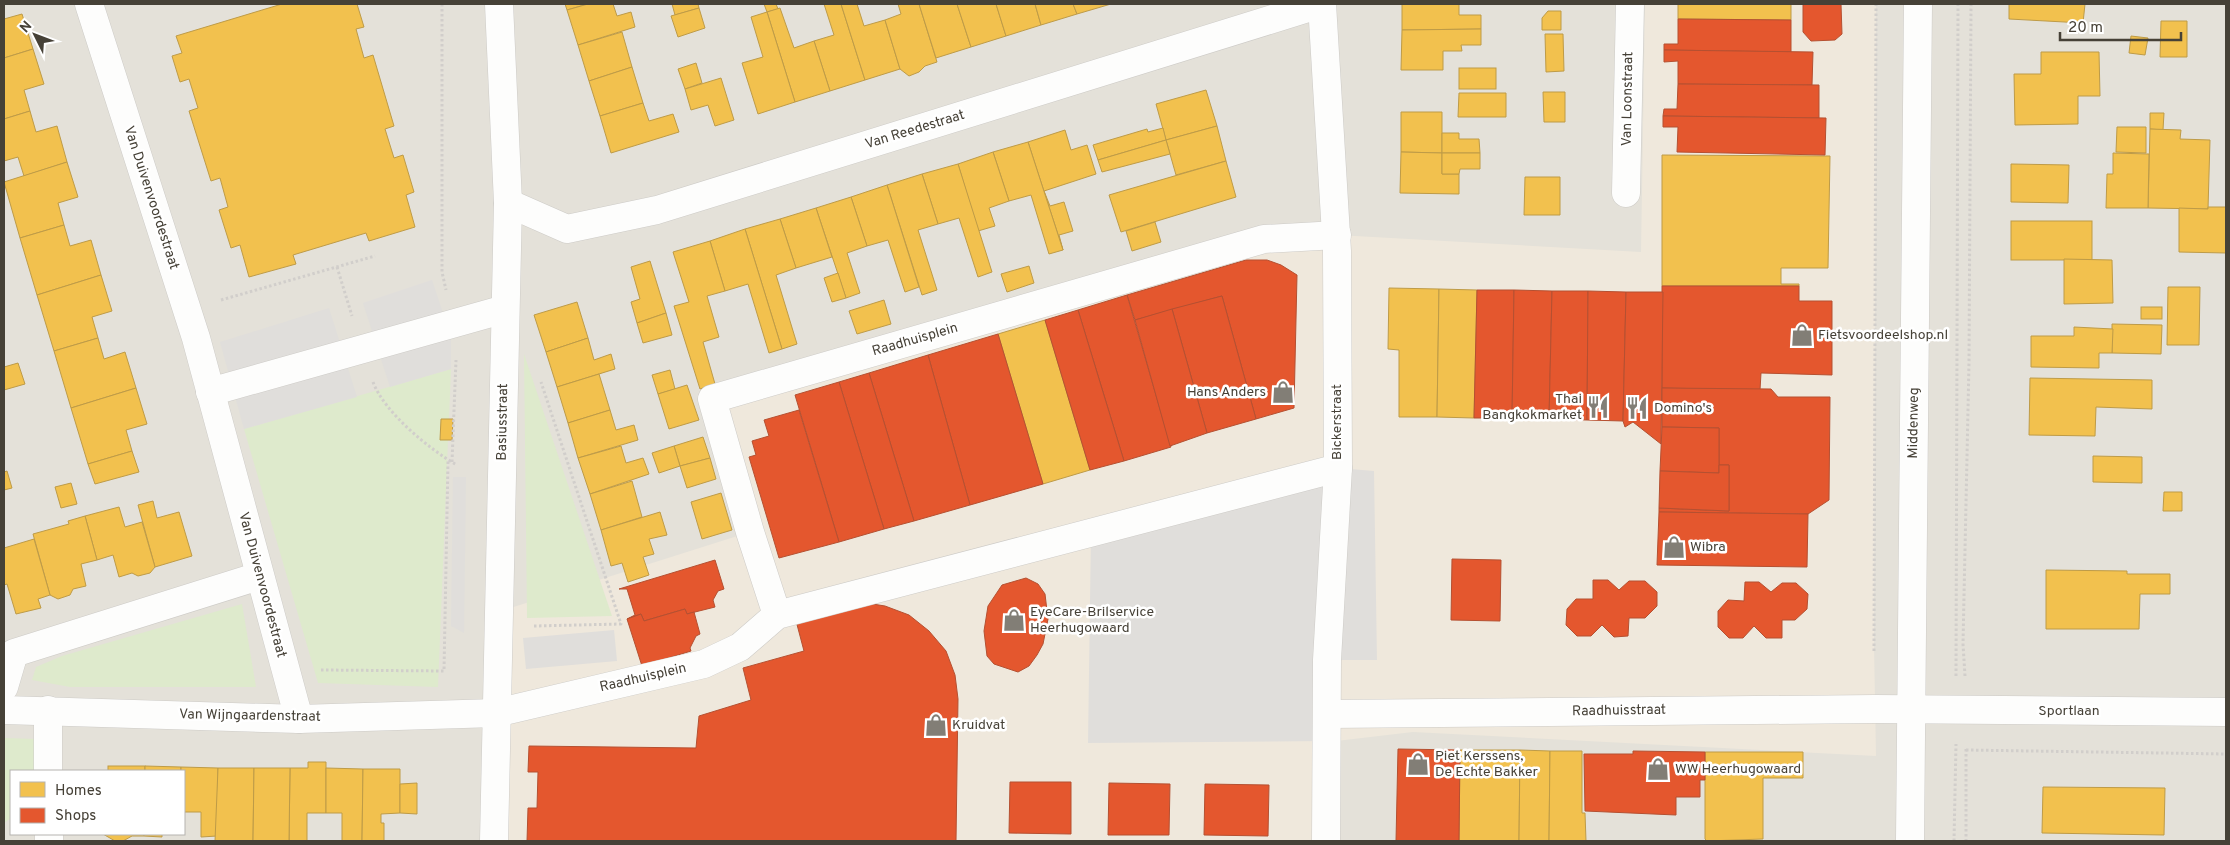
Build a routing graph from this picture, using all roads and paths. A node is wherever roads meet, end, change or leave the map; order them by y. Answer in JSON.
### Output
{"nodes":[{"id":1,"x":89,"y":4,"type":"edge"},
{"id":2,"x":442,"y":4,"type":"edge"},
{"id":3,"x":499,"y":4,"type":"edge"},
{"id":4,"x":1322,"y":4,"type":"edge"},
{"id":5,"x":1630,"y":4,"type":"edge"},
{"id":6,"x":1876,"y":4,"type":"edge"},
{"id":7,"x":1918,"y":4,"type":"edge"},
{"id":8,"x":1958,"y":4,"type":"edge"},
{"id":9,"x":1970,"y":4,"type":"edge"},
{"id":10,"x":1626,"y":193,"type":"dead end"},
{"id":11,"x":508,"y":203,"type":"junction"},
{"id":12,"x":1337,"y":235,"type":"junction"},
{"id":13,"x":375,"y":256,"type":"dead end"},
{"id":14,"x":219,"y":301,"type":"dead end"},
{"id":15,"x":505,"y":310,"type":"junction"},
{"id":16,"x":453,"y":324,"type":"junction"},
{"id":17,"x":541,"y":381,"type":"dead end"},
{"id":18,"x":210,"y":392,"type":"junction"},
{"id":19,"x":1338,"y":468,"type":"junction"},
{"id":20,"x":259,"y":576,"type":"junction"},
{"id":21,"x":777,"y":615,"type":"junction"},
{"id":22,"x":525,"y":626,"type":"dead end"},
{"id":23,"x":1874,"y":654,"type":"dead end"},
{"id":24,"x":320,"y":670,"type":"dead end"},
{"id":25,"x":1966,"y":684,"type":"dead end"},
{"id":26,"x":4,"y":687,"type":"edge"},
{"id":27,"x":4,"y":710,"type":"edge"},
{"id":28,"x":48,"y":710,"type":"junction"},
{"id":29,"x":1911,"y":710,"type":"junction"},
{"id":30,"x":1957,"y":710,"type":"junction"},
{"id":31,"x":2226,"y":712,"type":"edge"},
{"id":32,"x":496,"y":713,"type":"junction"},
{"id":33,"x":1328,"y":714,"type":"junction"},
{"id":34,"x":299,"y":719,"type":"junction"},
{"id":35,"x":1966,"y":744,"type":"dead end"},
{"id":36,"x":1966,"y":750,"type":"junction"},
{"id":37,"x":2226,"y":754,"type":"edge"},
{"id":38,"x":48,"y":770,"type":"edge"},
{"id":39,"x":494,"y":841,"type":"edge"},
{"id":40,"x":1326,"y":841,"type":"edge"},
{"id":41,"x":1910,"y":841,"type":"edge"},
{"id":42,"x":1954,"y":841,"type":"edge"},
{"id":43,"x":1966,"y":841,"type":"edge"}],
"edges":[{"from":1,"to":18,"type":"street","name":"Van Duivenvoordestraat"},
{"from":2,"to":16,"type":"path"},
{"from":3,"to":11,"type":"street","name":"Basiusstraat"},
{"from":4,"to":11,"type":"street","name":"Van Reedestraat"},
{"from":4,"to":12,"type":"street","name":"Bickerstraat"},
{"from":5,"to":10,"type":"street","name":"Van Loonstraat"},
{"from":6,"to":23,"type":"path"},
{"from":7,"to":29,"type":"street","name":"Middenweg"},
{"from":8,"to":30,"type":"path"},
{"from":9,"to":25,"type":"path"},
{"from":11,"to":15,"type":"street","name":"Basiusstraat"},
{"from":12,"to":19,"type":"street","name":"Bickerstraat"},
{"from":12,"to":21,"type":"street","name":"Raadhuisplein"},
{"from":13,"to":14,"type":"path"},
{"from":15,"to":16,"type":"street"},
{"from":15,"to":32,"type":"street","name":"Basiusstraat"},
{"from":16,"to":18,"type":"street"},
{"from":16,"to":24,"type":"path"},
{"from":17,"to":22,"type":"path"},
{"from":18,"to":20,"type":"street","name":"Van Duivenvoordestraat"},
{"from":19,"to":21,"type":"street","name":"Raadhuisplein"},
{"from":19,"to":33,"type":"street","name":"Bickerstraat"},
{"from":20,"to":26,"type":"street"},
{"from":20,"to":34,"type":"street","name":"Van Duivenvoordestraat"},
{"from":21,"to":32,"type":"street","name":"Raadhuisplein"},
{"from":27,"to":28,"type":"street","name":"Van Wijngaardenstraat"},
{"from":28,"to":34,"type":"street","name":"Van Wijngaardenstraat"},
{"from":28,"to":38,"type":"street"},
{"from":29,"to":30,"type":"street","name":"Sportlaan"},
{"from":29,"to":33,"type":"street","name":"Raadhuisstraat"},
{"from":29,"to":41,"type":"street","name":"Middenweg"},
{"from":30,"to":31,"type":"street","name":"Sportlaan"},
{"from":30,"to":42,"type":"path"},
{"from":32,"to":34,"type":"street","name":"Van Wijngaardenstraat"},
{"from":32,"to":39,"type":"street","name":"Basiusstraat"},
{"from":33,"to":40,"type":"street","name":"Bickerstraat"},
{"from":35,"to":36,"type":"path"},
{"from":36,"to":37,"type":"path"},
{"from":36,"to":43,"type":"path"}]}
